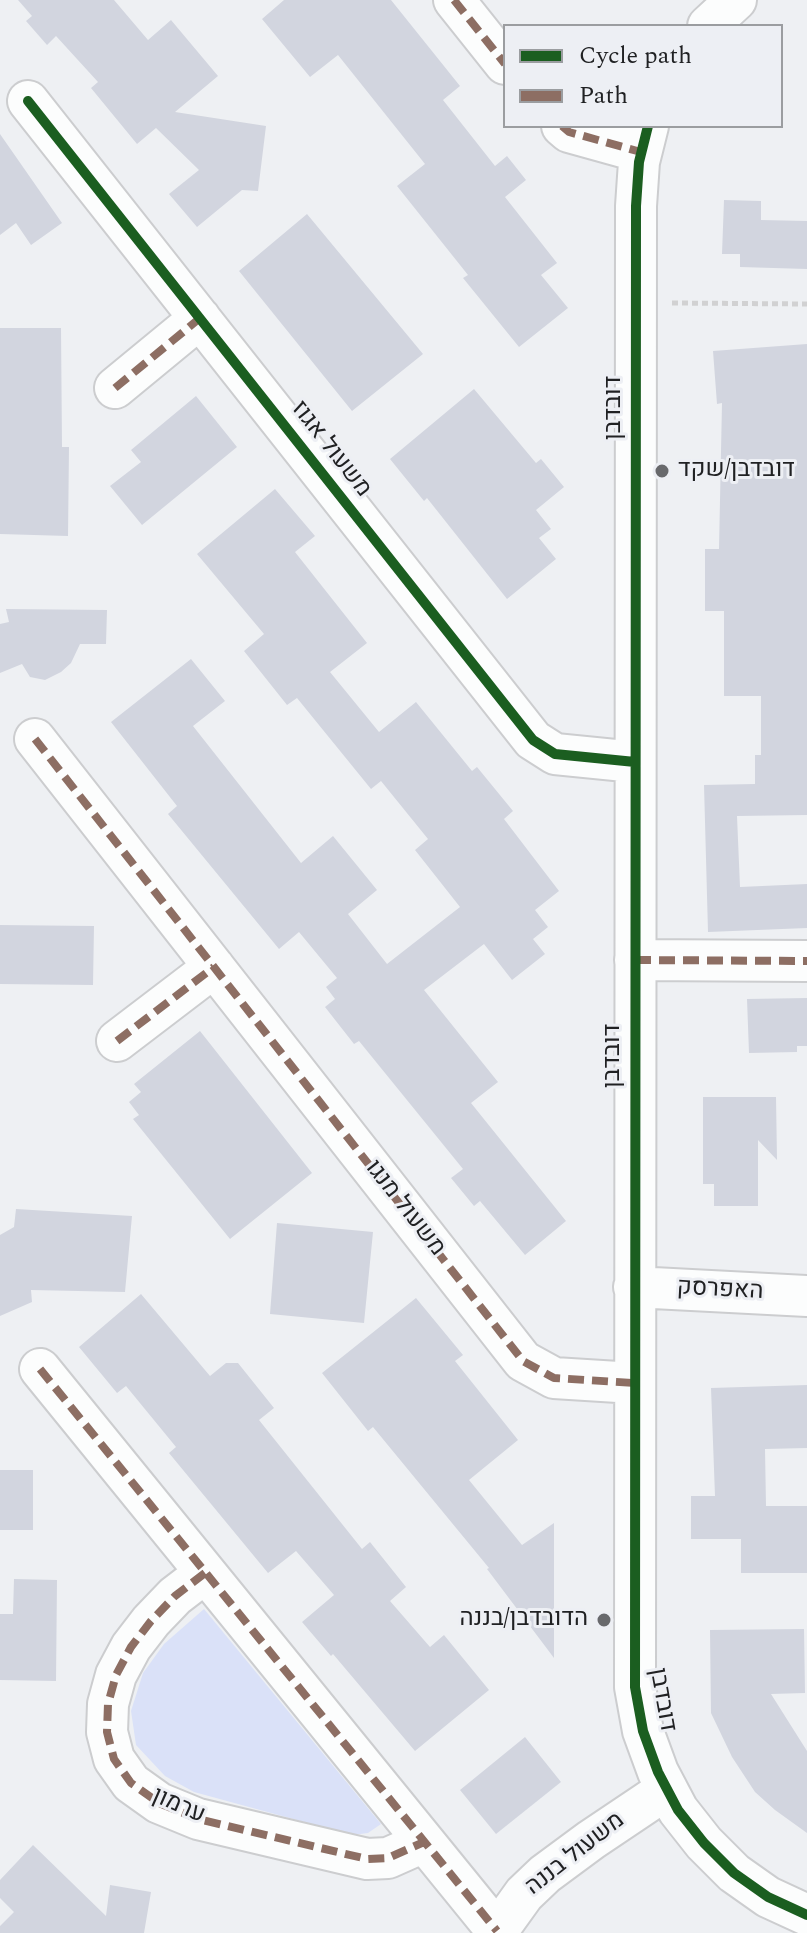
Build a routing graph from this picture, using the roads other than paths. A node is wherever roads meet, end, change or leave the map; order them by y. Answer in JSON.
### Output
{"nodes":[{"id":1,"x":454,"y":0,"type":"edge"},
{"id":2,"x":736,"y":0,"type":"edge"},
{"id":3,"x":710,"y":24,"type":"edge"},
{"id":4,"x":503,"y":61,"type":"edge"},
{"id":5,"x":28,"y":101,"type":"dead end"},
{"id":6,"x":564,"y":128,"type":"edge"},
{"id":7,"x":645,"y":139,"type":"edge"},
{"id":8,"x":200,"y":318,"type":"junction"},
{"id":9,"x":115,"y":388,"type":"dead end"},
{"id":10,"x":35,"y":739,"type":"dead end"},
{"id":11,"x":635,"y":762,"type":"junction"},
{"id":12,"x":635,"y":960,"type":"junction"},
{"id":13,"x":807,"y":961,"type":"edge"},
{"id":14,"x":214,"y":967,"type":"junction"},
{"id":15,"x":117,"y":1041,"type":"dead end"},
{"id":16,"x":634,"y":1287,"type":"junction"},
{"id":17,"x":807,"y":1296,"type":"edge"},
{"id":18,"x":40,"y":1369,"type":"dead end"},
{"id":19,"x":634,"y":1383,"type":"junction"},
{"id":20,"x":205,"y":1573,"type":"junction"},
{"id":21,"x":667,"y":1789,"type":"junction"},
{"id":22,"x":424,"y":1842,"type":"junction"},
{"id":23,"x":807,"y":1915,"type":"edge"},
{"id":24,"x":497,"y":1932,"type":"edge"}],
"edges":[{"from":1,"to":4,"type":"street"},
{"from":2,"to":3,"type":"street"},
{"from":5,"to":8,"type":"street","name":"משעול אגוז"},
{"from":6,"to":7,"type":"street"},
{"from":7,"to":11,"type":"street","name":"דובדבן"},
{"from":8,"to":9,"type":"street"},
{"from":8,"to":11,"type":"street","name":"משעול אגוז"},
{"from":10,"to":14,"type":"street","name":"משעול מנגו"},
{"from":11,"to":12,"type":"street","name":"דובדבן"},
{"from":12,"to":13,"type":"street"},
{"from":12,"to":16,"type":"street","name":"דובדבן"},
{"from":14,"to":15,"type":"street"},
{"from":14,"to":19,"type":"street","name":"משעול מנגו"},
{"from":16,"to":17,"type":"street","name":"האפרסק"},
{"from":16,"to":19,"type":"street","name":"דובדבן"},
{"from":18,"to":20,"type":"street"},
{"from":19,"to":21,"type":"street","name":"דובדבן"},
{"from":20,"to":22,"type":"street"},
{"from":20,"to":22,"type":"street","name":"ערמון"},
{"from":21,"to":23,"type":"street","name":"דובדבן"},
{"from":21,"to":24,"type":"street","name":"משעול בננה"},
{"from":22,"to":24,"type":"street"}]}
